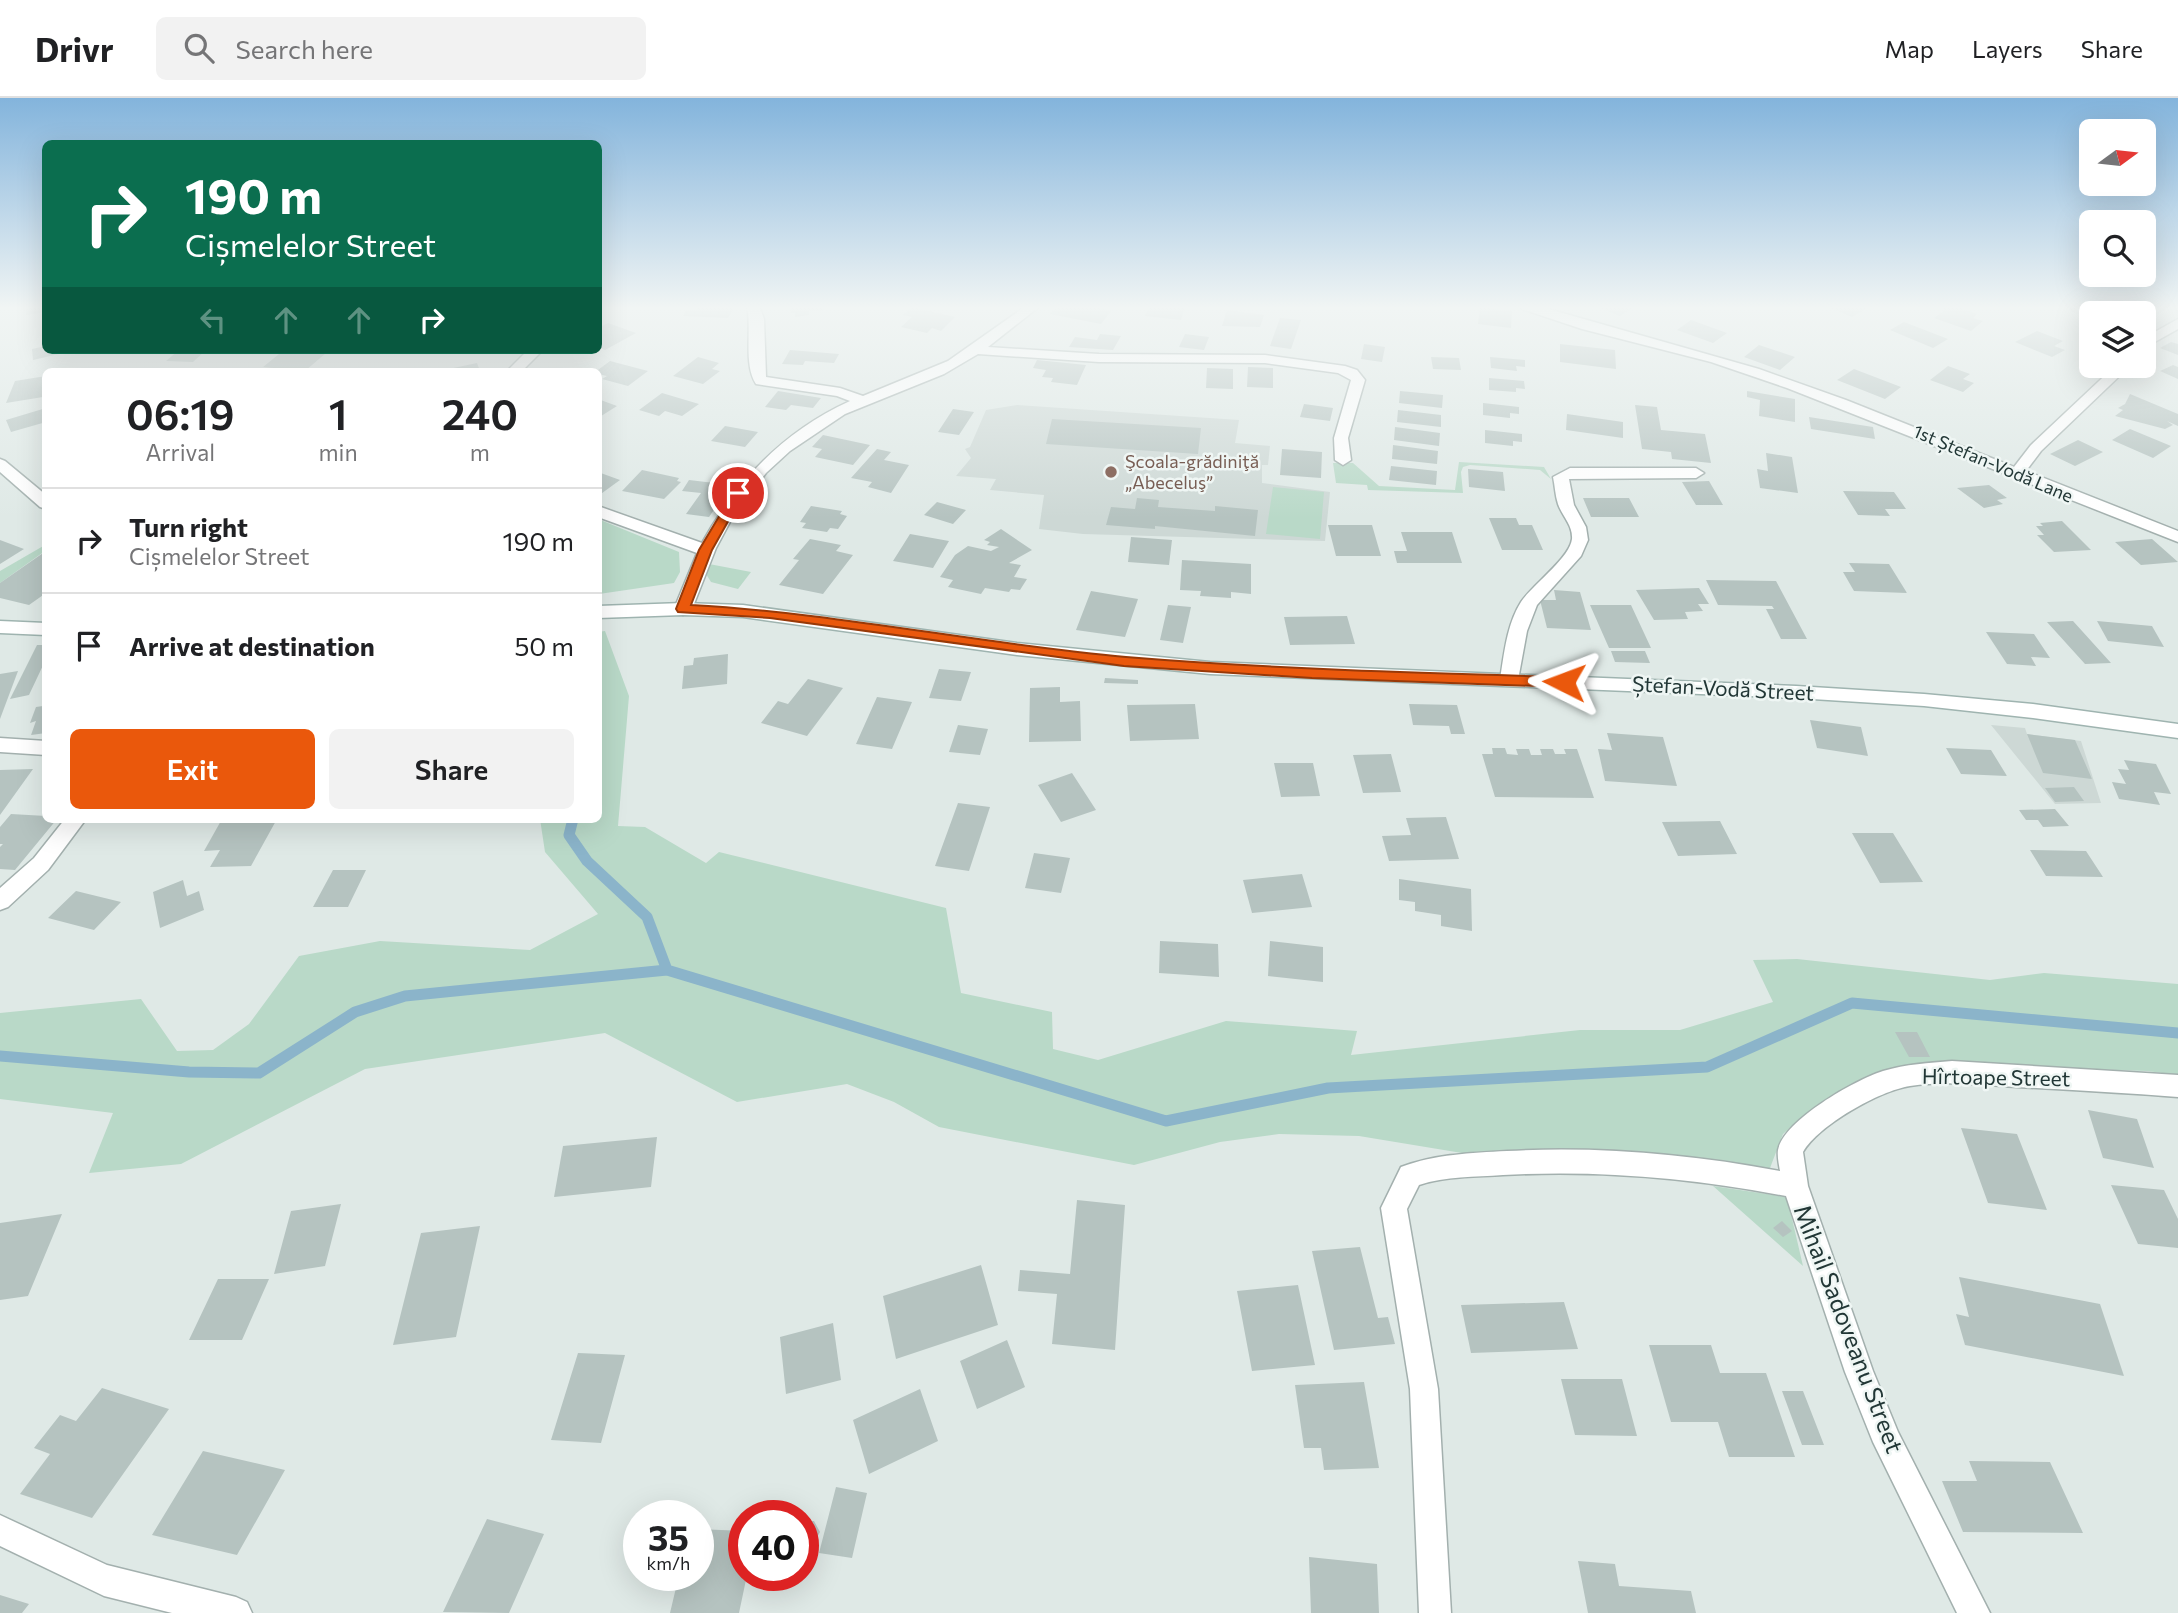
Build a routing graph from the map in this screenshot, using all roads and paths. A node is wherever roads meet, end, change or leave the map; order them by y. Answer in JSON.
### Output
{"nodes":[{"id":1,"x":758,"y":377,"type":"edge"},
{"id":2,"x":923,"y":377,"type":"edge"},
{"id":3,"x":1355,"y":377,"type":"edge"},
{"id":4,"x":1766,"y":377,"type":"edge"},
{"id":5,"x":2110,"y":378,"type":"edge"},
{"id":6,"x":864,"y":401,"type":"junction"},
{"id":7,"x":1343,"y":460,"type":"dead end"},
{"id":8,"x":0,"y":464,"type":"edge"},
{"id":9,"x":1696,"y":473,"type":"dead end"},
{"id":10,"x":2017,"y":474,"type":"junction"},
{"id":11,"x":42,"y":501,"type":"edge"},
{"id":12,"x":602,"y":511,"type":"edge"},
{"id":13,"x":2178,"y":537,"type":"edge"},
{"id":14,"x":705,"y":550,"type":"junction"},
{"id":15,"x":683,"y":609,"type":"junction"},
{"id":16,"x":602,"y":612,"type":"edge"},
{"id":17,"x":0,"y":628,"type":"edge"},
{"id":18,"x":42,"y":629,"type":"edge"},
{"id":19,"x":1509,"y":680,"type":"junction"},
{"id":20,"x":2178,"y":731,"type":"edge"},
{"id":21,"x":0,"y":745,"type":"edge"},
{"id":22,"x":42,"y":748,"type":"edge"},
{"id":23,"x":73,"y":823,"type":"edge"},
{"id":24,"x":0,"y":901,"type":"edge"},
{"id":25,"x":2178,"y":1086,"type":"edge"},
{"id":26,"x":1795,"y":1186,"type":"junction"},
{"id":27,"x":0,"y":1530,"type":"edge"},
{"id":28,"x":236,"y":1613,"type":"edge"},
{"id":29,"x":1435,"y":1613,"type":"edge"},
{"id":30,"x":1974,"y":1613,"type":"edge"}],
"edges":[{"from":1,"to":6,"type":"street"},
{"from":2,"to":6,"type":"street"},
{"from":3,"to":7,"type":"street"},
{"from":4,"to":10,"type":"street","name":"1st Ștefan-Vodă Lane"},
{"from":5,"to":10,"type":"street"},
{"from":6,"to":14,"type":"street"},
{"from":8,"to":11,"type":"street"},
{"from":9,"to":19,"type":"street"},
{"from":10,"to":13,"type":"street","name":"1st Ștefan-Vodă Lane"},
{"from":12,"to":14,"type":"street"},
{"from":14,"to":15,"type":"street"},
{"from":15,"to":16,"type":"street","name":"Ștefan-Vodă Street"},
{"from":15,"to":19,"type":"street","name":"Ștefan-Vodă Street"},
{"from":17,"to":18,"type":"street"},
{"from":19,"to":20,"type":"street","name":"Ștefan-Vodă Street"},
{"from":21,"to":22,"type":"street"},
{"from":23,"to":24,"type":"street"},
{"from":25,"to":26,"type":"street","name":"Hîrtoape Street"},
{"from":26,"to":29,"type":"street","name":"Mihail Sadoveanu Street"},
{"from":26,"to":30,"type":"street","name":"Mihail Sadoveanu Street"},
{"from":27,"to":28,"type":"street"}]}
